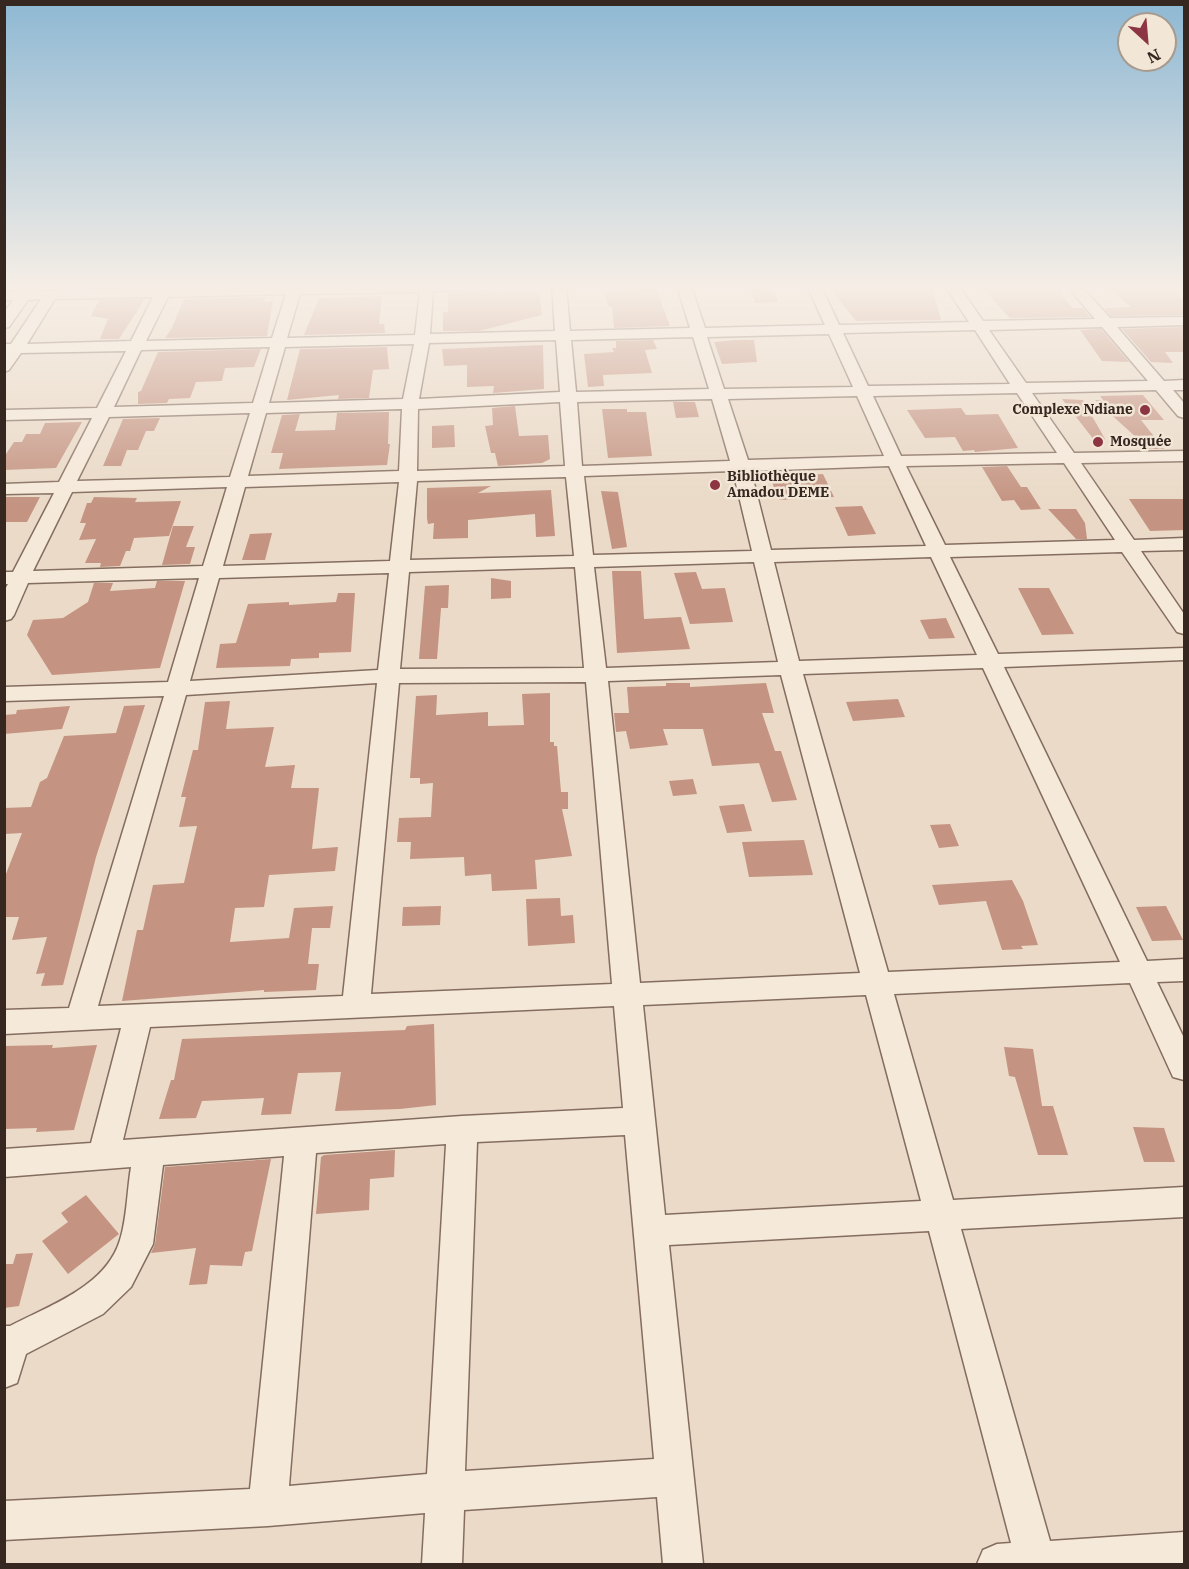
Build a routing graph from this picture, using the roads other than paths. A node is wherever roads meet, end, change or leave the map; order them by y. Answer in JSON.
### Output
{"nodes":[{"id":1,"x":129,"y":359,"type":"edge"},
{"id":2,"x":273,"y":359,"type":"edge"},
{"id":3,"x":418,"y":359,"type":"edge"},
{"id":4,"x":565,"y":359,"type":"edge"},
{"id":5,"x":706,"y":359,"type":"edge"},
{"id":6,"x":849,"y":359,"type":"edge"},
{"id":7,"x":1002,"y":359,"type":"edge"},
{"id":8,"x":1138,"y":359,"type":"edge"},
{"id":9,"x":1185,"y":385,"type":"edge"},
{"id":10,"x":1161,"y":386,"type":"junction"},
{"id":11,"x":1022,"y":389,"type":"junction"},
{"id":12,"x":865,"y":393,"type":"junction"},
{"id":13,"x":718,"y":394,"type":"junction"},
{"id":14,"x":567,"y":397,"type":"junction"},
{"id":15,"x":410,"y":404,"type":"junction"},
{"id":16,"x":259,"y":408,"type":"junction"},
{"id":17,"x":103,"y":412,"type":"junction"},
{"id":18,"x":1185,"y":413,"type":"edge"},
{"id":19,"x":4,"y":415,"type":"edge"},
{"id":20,"x":1185,"y":456,"type":"edge"},
{"id":21,"x":1070,"y":459,"type":"junction"},
{"id":22,"x":895,"y":461,"type":"junction"},
{"id":23,"x":741,"y":467,"type":"junction"},
{"id":24,"x":573,"y":470,"type":"junction"},
{"id":25,"x":408,"y":478,"type":"junction"},
{"id":26,"x":237,"y":483,"type":"junction"},
{"id":27,"x":65,"y":487,"type":"junction"},
{"id":28,"x":4,"y":489,"type":"edge"},
{"id":29,"x":1185,"y":544,"type":"edge"},
{"id":30,"x":1130,"y":546,"type":"junction"},
{"id":31,"x":938,"y":551,"type":"junction"},
{"id":32,"x":762,"y":558,"type":"junction"},
{"id":33,"x":585,"y":563,"type":"junction"},
{"id":34,"x":399,"y":565,"type":"junction"},
{"id":35,"x":211,"y":571,"type":"junction"},
{"id":36,"x":12,"y":578,"type":"edge"},
{"id":37,"x":4,"y":615,"type":"edge"},
{"id":38,"x":1185,"y":628,"type":"edge"},
{"id":39,"x":1185,"y":654,"type":"edge"},
{"id":40,"x":992,"y":661,"type":"junction"},
{"id":41,"x":790,"y":668,"type":"junction"},
{"id":42,"x":596,"y":675,"type":"junction"},
{"id":43,"x":387,"y":676,"type":"junction"},
{"id":44,"x":177,"y":689,"type":"junction"},
{"id":45,"x":4,"y":694,"type":"edge"},
{"id":46,"x":1185,"y":970,"type":"edge"},
{"id":47,"x":1139,"y":972,"type":"junction"},
{"id":48,"x":877,"y":984,"type":"junction"},
{"id":49,"x":627,"y":995,"type":"junction"},
{"id":50,"x":356,"y":1007,"type":"junction"},
{"id":51,"x":138,"y":1017,"type":"junction"},
{"id":52,"x":80,"y":1020,"type":"junction"},
{"id":53,"x":4,"y":1022,"type":"edge"},
{"id":54,"x":1185,"y":1068,"type":"edge"},
{"id":55,"x":640,"y":1120,"type":"junction"},
{"id":56,"x":462,"y":1130,"type":"junction"},
{"id":57,"x":301,"y":1142,"type":"junction"},
{"id":58,"x":149,"y":1153,"type":"junction"},
{"id":59,"x":103,"y":1156,"type":"junction"},
{"id":60,"x":4,"y":1163,"type":"edge"},
{"id":61,"x":1185,"y":1202,"type":"edge"},
{"id":62,"x":941,"y":1215,"type":"junction"},
{"id":63,"x":650,"y":1231,"type":"junction"},
{"id":64,"x":7,"y":1352,"type":"edge"},
{"id":65,"x":674,"y":1477,"type":"junction"},
{"id":66,"x":445,"y":1492,"type":"junction"},
{"id":67,"x":268,"y":1507,"type":"junction"},
{"id":68,"x":4,"y":1521,"type":"edge"},
{"id":69,"x":1185,"y":1552,"type":"edge"},
{"id":70,"x":1037,"y":1563,"type":"edge"},
{"id":71,"x":442,"y":1564,"type":"edge"},
{"id":72,"x":683,"y":1564,"type":"edge"},
{"id":73,"x":998,"y":1564,"type":"edge"}],
"edges":[{"from":1,"to":17,"type":"street"},
{"from":2,"to":16,"type":"street"},
{"from":3,"to":15,"type":"street"},
{"from":4,"to":14,"type":"street"},
{"from":5,"to":13,"type":"street"},
{"from":6,"to":12,"type":"street"},
{"from":7,"to":11,"type":"street"},
{"from":8,"to":10,"type":"street"},
{"from":9,"to":10,"type":"street"},
{"from":10,"to":11,"type":"street"},
{"from":10,"to":18,"type":"street"},
{"from":11,"to":12,"type":"street"},
{"from":11,"to":21,"type":"street"},
{"from":12,"to":13,"type":"street"},
{"from":12,"to":22,"type":"street"},
{"from":13,"to":14,"type":"street"},
{"from":13,"to":23,"type":"street"},
{"from":14,"to":15,"type":"street"},
{"from":14,"to":24,"type":"street"},
{"from":15,"to":16,"type":"street"},
{"from":15,"to":25,"type":"street"},
{"from":16,"to":17,"type":"street"},
{"from":16,"to":26,"type":"street"},
{"from":17,"to":19,"type":"street"},
{"from":17,"to":27,"type":"street"},
{"from":20,"to":21,"type":"street"},
{"from":21,"to":22,"type":"street"},
{"from":21,"to":30,"type":"street"},
{"from":22,"to":23,"type":"street"},
{"from":22,"to":31,"type":"street"},
{"from":23,"to":24,"type":"street"},
{"from":23,"to":32,"type":"street"},
{"from":24,"to":25,"type":"street"},
{"from":24,"to":33,"type":"street"},
{"from":25,"to":26,"type":"street"},
{"from":25,"to":34,"type":"street"},
{"from":26,"to":27,"type":"street"},
{"from":26,"to":35,"type":"street"},
{"from":27,"to":28,"type":"street"},
{"from":27,"to":36,"type":"street"},
{"from":29,"to":30,"type":"street"},
{"from":30,"to":31,"type":"street"},
{"from":30,"to":38,"type":"street"},
{"from":31,"to":32,"type":"street"},
{"from":31,"to":40,"type":"street"},
{"from":32,"to":33,"type":"street"},
{"from":32,"to":41,"type":"street"},
{"from":33,"to":34,"type":"street"},
{"from":33,"to":42,"type":"street"},
{"from":34,"to":35,"type":"street"},
{"from":34,"to":43,"type":"street"},
{"from":35,"to":36,"type":"street"},
{"from":35,"to":44,"type":"street"},
{"from":36,"to":37,"type":"street"},
{"from":39,"to":40,"type":"street"},
{"from":40,"to":41,"type":"street"},
{"from":40,"to":47,"type":"street"},
{"from":41,"to":42,"type":"street"},
{"from":41,"to":48,"type":"street"},
{"from":42,"to":43,"type":"street"},
{"from":42,"to":49,"type":"street"},
{"from":43,"to":44,"type":"street"},
{"from":43,"to":50,"type":"street"},
{"from":44,"to":45,"type":"street"},
{"from":44,"to":52,"type":"street"},
{"from":46,"to":47,"type":"street"},
{"from":47,"to":48,"type":"street"},
{"from":47,"to":54,"type":"street"},
{"from":48,"to":49,"type":"street"},
{"from":48,"to":62,"type":"street"},
{"from":49,"to":50,"type":"street"},
{"from":49,"to":55,"type":"street"},
{"from":50,"to":51,"type":"street"},
{"from":51,"to":52,"type":"street"},
{"from":51,"to":59,"type":"street"},
{"from":52,"to":53,"type":"street"},
{"from":55,"to":56,"type":"street"},
{"from":55,"to":63,"type":"street"},
{"from":56,"to":57,"type":"street"},
{"from":56,"to":66,"type":"street"},
{"from":57,"to":58,"type":"street"},
{"from":57,"to":67,"type":"street"},
{"from":58,"to":59,"type":"street"},
{"from":58,"to":64,"type":"street"},
{"from":59,"to":60,"type":"street"},
{"from":61,"to":62,"type":"street"},
{"from":62,"to":63,"type":"street"},
{"from":62,"to":70,"type":"street"},
{"from":63,"to":65,"type":"street"},
{"from":65,"to":66,"type":"street"},
{"from":65,"to":72,"type":"street"},
{"from":66,"to":67,"type":"street"},
{"from":66,"to":71,"type":"street"},
{"from":67,"to":68,"type":"street"},
{"from":69,"to":70,"type":"street"},
{"from":70,"to":73,"type":"street"}]}
